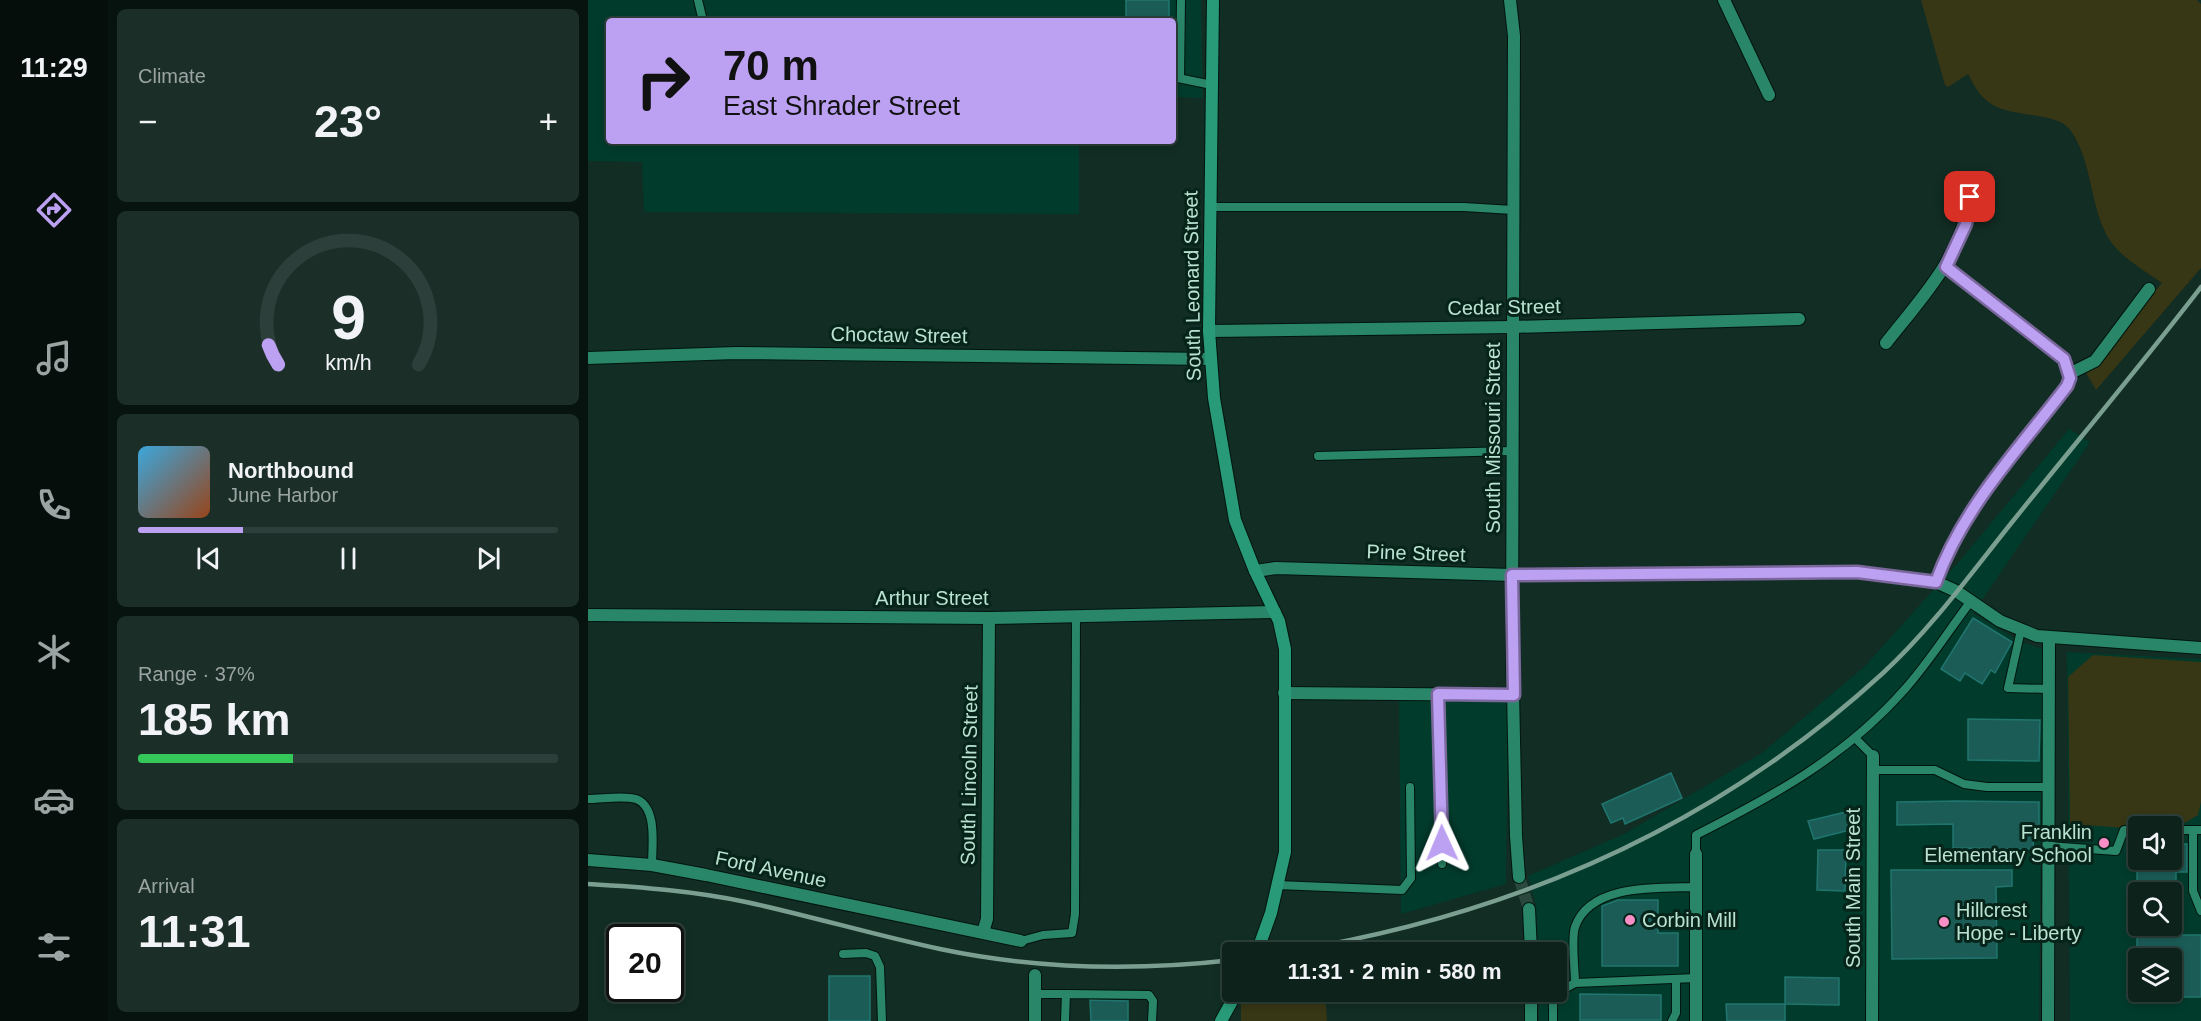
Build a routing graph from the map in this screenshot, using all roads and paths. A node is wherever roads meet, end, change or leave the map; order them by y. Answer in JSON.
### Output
{"nodes":[{"id":1,"x":698,"y":0,"type":"edge"},
{"id":2,"x":1181,"y":0,"type":"edge"},
{"id":3,"x":1213,"y":0,"type":"edge"},
{"id":4,"x":1510,"y":0,"type":"edge"},
{"id":5,"x":1724,"y":0,"type":"edge"},
{"id":6,"x":702,"y":18,"type":"edge"},
{"id":7,"x":1176,"y":78,"type":"edge"},
{"id":8,"x":1212,"y":85,"type":"junction"},
{"id":9,"x":1768,"y":95,"type":"dead end"},
{"id":10,"x":1970,"y":197,"type":"dead end"},
{"id":11,"x":1210,"y":207,"type":"junction"},
{"id":12,"x":1513,"y":210,"type":"junction"},
{"id":13,"x":1946,"y":267,"type":"junction"},
{"id":14,"x":2149,"y":289,"type":"dead end"},
{"id":15,"x":1799,"y":319,"type":"dead end"},
{"id":16,"x":1512,"y":327,"type":"junction"},
{"id":17,"x":1209,"y":331,"type":"junction"},
{"id":18,"x":1886,"y":343,"type":"dead end"},
{"id":19,"x":588,"y":358,"type":"edge"},
{"id":20,"x":1210,"y":359,"type":"junction"},
{"id":21,"x":2069,"y":374,"type":"junction"},
{"id":22,"x":1512,"y":451,"type":"junction"},
{"id":23,"x":1318,"y":456,"type":"dead end"},
{"id":24,"x":1255,"y":571,"type":"junction"},
{"id":25,"x":1512,"y":575,"type":"junction"},
{"id":26,"x":1936,"y":582,"type":"junction"},
{"id":27,"x":1971,"y":601,"type":"junction"},
{"id":28,"x":1275,"y":612,"type":"junction"},
{"id":29,"x":588,"y":615,"type":"edge"},
{"id":30,"x":1076,"y":616,"type":"junction"},
{"id":31,"x":989,"y":618,"type":"junction"},
{"id":32,"x":2020,"y":630,"type":"junction"},
{"id":33,"x":2049,"y":639,"type":"junction"},
{"id":34,"x":2201,"y":648,"type":"edge"},
{"id":35,"x":2049,"y":689,"type":"junction"},
{"id":36,"x":1284,"y":693,"type":"junction"},
{"id":37,"x":1438,"y":694,"type":"junction"},
{"id":38,"x":1514,"y":695,"type":"junction"},
{"id":39,"x":1855,"y":738,"type":"junction"},
{"id":40,"x":1873,"y":756,"type":"joint"},
{"id":41,"x":1872,"y":770,"type":"junction"},
{"id":42,"x":1410,"y":787,"type":"dead end"},
{"id":43,"x":2049,"y":787,"type":"junction"},
{"id":44,"x":588,"y":800,"type":"edge"},
{"id":45,"x":2128,"y":830,"type":"edge"},
{"id":46,"x":2197,"y":830,"type":"edge"},
{"id":47,"x":2049,"y":846,"type":"junction"},
{"id":48,"x":1696,"y":854,"type":"joint"},
{"id":49,"x":588,"y":860,"type":"edge"},
{"id":50,"x":1442,"y":864,"type":"dead end"},
{"id":51,"x":652,"y":865,"type":"junction"},
{"id":52,"x":1520,"y":877,"type":"tunnel mouth"},
{"id":53,"x":1277,"y":885,"type":"junction"},
{"id":54,"x":1696,"y":887,"type":"junction"},
{"id":55,"x":1529,"y":909,"type":"tunnel mouth"},
{"id":56,"x":2201,"y":911,"type":"edge"},
{"id":57,"x":983,"y":932,"type":"junction"},
{"id":58,"x":1020,"y":941,"type":"joint"},
{"id":59,"x":1260,"y":942,"type":"edge"},
{"id":60,"x":1531,"y":942,"type":"edge"},
{"id":61,"x":843,"y":954,"type":"dead end"},
{"id":62,"x":1035,"y":975,"type":"dead end"},
{"id":63,"x":1696,"y":978,"type":"junction"},
{"id":64,"x":1676,"y":979,"type":"junction"},
{"id":65,"x":1575,"y":983,"type":"junction"},
{"id":66,"x":1035,"y":994,"type":"junction"},
{"id":67,"x":1066,"y":994,"type":"junction"},
{"id":68,"x":1531,"y":1002,"type":"edge"},
{"id":69,"x":1231,"y":1003,"type":"joint"},
{"id":70,"x":882,"y":1021,"type":"edge"},
{"id":71,"x":1035,"y":1021,"type":"edge"},
{"id":72,"x":1065,"y":1021,"type":"edge"},
{"id":73,"x":1152,"y":1021,"type":"edge"},
{"id":74,"x":1221,"y":1021,"type":"edge"},
{"id":75,"x":1232,"y":1021,"type":"edge"},
{"id":76,"x":1531,"y":1021,"type":"edge"},
{"id":77,"x":1553,"y":1021,"type":"edge"},
{"id":78,"x":1672,"y":1021,"type":"edge"},
{"id":79,"x":1696,"y":1021,"type":"edge"},
{"id":80,"x":1872,"y":1021,"type":"edge"},
{"id":81,"x":2048,"y":1021,"type":"edge"}],
"edges":[{"from":1,"to":6,"type":"lane"},
{"from":2,"to":7,"type":"lane"},
{"from":3,"to":8,"type":"main road","name":"South Leonard Street"},
{"from":4,"to":12,"type":"street","name":"South Missouri Street"},
{"from":5,"to":9,"type":"street"},
{"from":7,"to":8,"type":"lane"},
{"from":8,"to":11,"type":"main road","name":"South Leonard Street"},
{"from":10,"to":13,"type":"street"},
{"from":11,"to":12,"type":"lane"},
{"from":11,"to":17,"type":"main road","name":"South Leonard Street"},
{"from":12,"to":16,"type":"street","name":"South Missouri Street"},
{"from":13,"to":18,"type":"street"},
{"from":13,"to":21,"type":"street"},
{"from":14,"to":21,"type":"street"},
{"from":15,"to":16,"type":"street","name":"Cedar Street"},
{"from":16,"to":17,"type":"street","name":"Cedar Street"},
{"from":16,"to":22,"type":"street","name":"South Missouri Street"},
{"from":17,"to":20,"type":"main road","name":"South Leonard Street"},
{"from":19,"to":20,"type":"street","name":"Choctaw Street"},
{"from":20,"to":24,"type":"main road","name":"South Leonard Street"},
{"from":21,"to":26,"type":"street"},
{"from":22,"to":23,"type":"lane"},
{"from":22,"to":25,"type":"street","name":"South Missouri Street"},
{"from":24,"to":25,"type":"street","name":"Pine Street"},
{"from":24,"to":28,"type":"main road","name":"South Leonard Street"},
{"from":25,"to":26,"type":"street","name":"Pine Street"},
{"from":25,"to":38,"type":"street","name":"South Missouri Street"},
{"from":26,"to":27,"type":"street"},
{"from":27,"to":32,"type":"street"},
{"from":27,"to":39,"type":"lane"},
{"from":28,"to":30,"type":"street","name":"Arthur Street"},
{"from":28,"to":36,"type":"main road","name":"South Leonard Street"},
{"from":29,"to":31,"type":"street","name":"Arthur Street"},
{"from":30,"to":31,"type":"street","name":"Arthur Street"},
{"from":30,"to":58,"type":"lane"},
{"from":31,"to":57,"type":"street","name":"South Lincoln Street"},
{"from":32,"to":33,"type":"street"},
{"from":32,"to":35,"type":"lane"},
{"from":33,"to":34,"type":"street"},
{"from":33,"to":35,"type":"street"},
{"from":35,"to":43,"type":"street"},
{"from":36,"to":37,"type":"street"},
{"from":36,"to":53,"type":"main road","name":"South Leonard Street"},
{"from":37,"to":38,"type":"street"},
{"from":37,"to":50,"type":"lane"},
{"from":38,"to":52,"type":"street","name":"South Missouri Street"},
{"from":39,"to":40,"type":"lane"},
{"from":39,"to":48,"type":"lane"},
{"from":40,"to":41,"type":"street","name":"South Main Street"},
{"from":41,"to":43,"type":"lane"},
{"from":41,"to":80,"type":"street","name":"South Main Street"},
{"from":42,"to":53,"type":"lane"},
{"from":43,"to":47,"type":"street"},
{"from":44,"to":51,"type":"lane"},
{"from":45,"to":47,"type":"lane"},
{"from":46,"to":56,"type":"lane"},
{"from":47,"to":81,"type":"street"},
{"from":48,"to":54,"type":"street"},
{"from":49,"to":51,"type":"street","name":"Ford Avenue"},
{"from":51,"to":57,"type":"street","name":"Ford Avenue"},
{"from":53,"to":59,"type":"main road","name":"South Leonard Street"},
{"from":54,"to":63,"type":"street"},
{"from":54,"to":65,"type":"lane"},
{"from":55,"to":60,"type":"street"},
{"from":57,"to":58,"type":"street","name":"Ford Avenue"},
{"from":61,"to":70,"type":"lane"},
{"from":62,"to":66,"type":"street"},
{"from":63,"to":64,"type":"lane"},
{"from":63,"to":79,"type":"street"},
{"from":64,"to":65,"type":"lane"},
{"from":64,"to":78,"type":"lane"},
{"from":65,"to":77,"type":"lane"},
{"from":66,"to":67,"type":"lane"},
{"from":66,"to":71,"type":"street"},
{"from":67,"to":72,"type":"lane"},
{"from":67,"to":73,"type":"lane"},
{"from":68,"to":76,"type":"street"},
{"from":69,"to":74,"type":"main road"},
{"from":69,"to":75,"type":"main road"}]}
